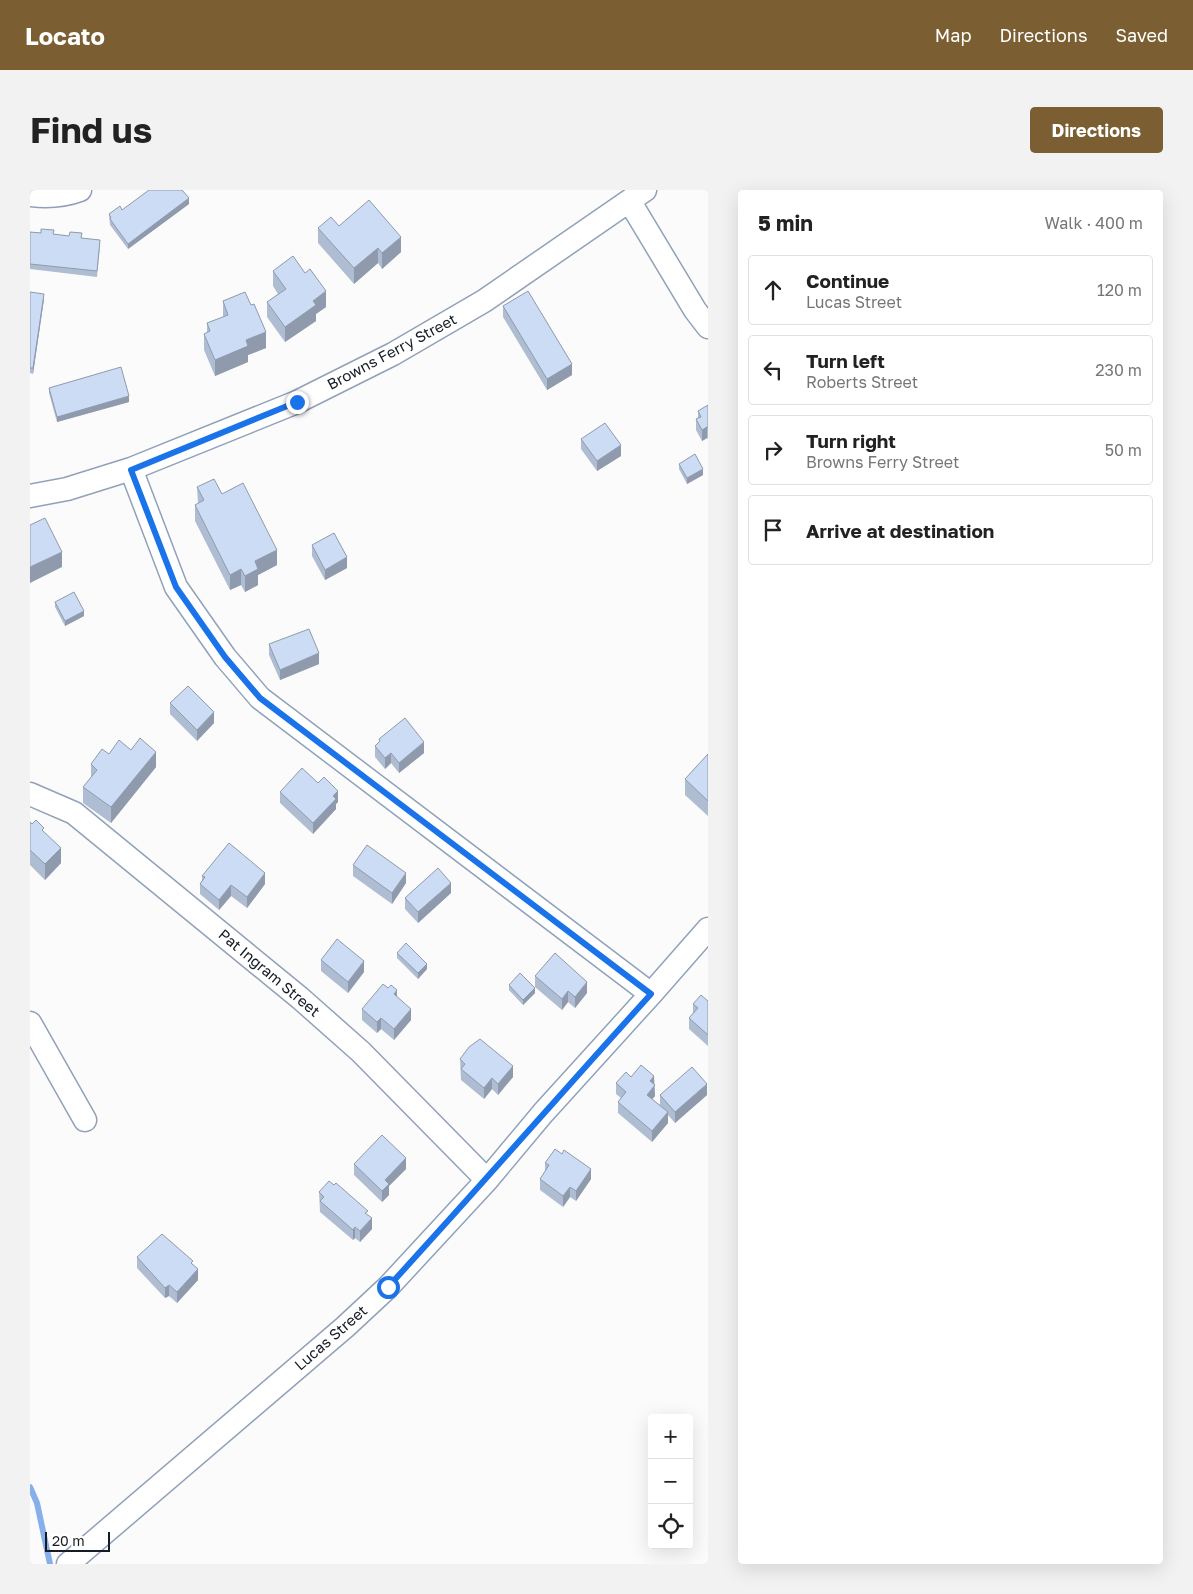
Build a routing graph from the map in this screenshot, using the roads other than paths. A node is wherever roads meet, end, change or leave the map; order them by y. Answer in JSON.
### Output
{"nodes":[{"id":1,"x":80,"y":190,"type":"edge"},
{"id":2,"x":30,"y":195,"type":"edge"},
{"id":3,"x":638,"y":196,"type":"edge"},
{"id":4,"x":708,"y":327,"type":"edge"},
{"id":5,"x":131,"y":470,"type":"junction"},
{"id":6,"x":30,"y":496,"type":"edge"},
{"id":7,"x":30,"y":794,"type":"edge"},
{"id":8,"x":708,"y":929,"type":"edge"},
{"id":9,"x":651,"y":994,"type":"junction"},
{"id":10,"x":30,"y":1024,"type":"edge"},
{"id":11,"x":85,"y":1120,"type":"dead end"},
{"id":12,"x":487,"y":1180,"type":"junction"},
{"id":13,"x":68,"y":1564,"type":"edge"}],
"edges":[{"from":1,"to":2,"type":"street"},
{"from":3,"to":4,"type":"street"},
{"from":3,"to":5,"type":"street","name":"Browns Ferry Street"},
{"from":5,"to":6,"type":"street","name":"Browns Ferry Street"},
{"from":5,"to":9,"type":"street"},
{"from":7,"to":12,"type":"street","name":"Pat Ingram Street"},
{"from":8,"to":9,"type":"street","name":"Lucas Street"},
{"from":9,"to":12,"type":"street","name":"Lucas Street"},
{"from":10,"to":11,"type":"street"},
{"from":12,"to":13,"type":"street","name":"Lucas Street"}]}
